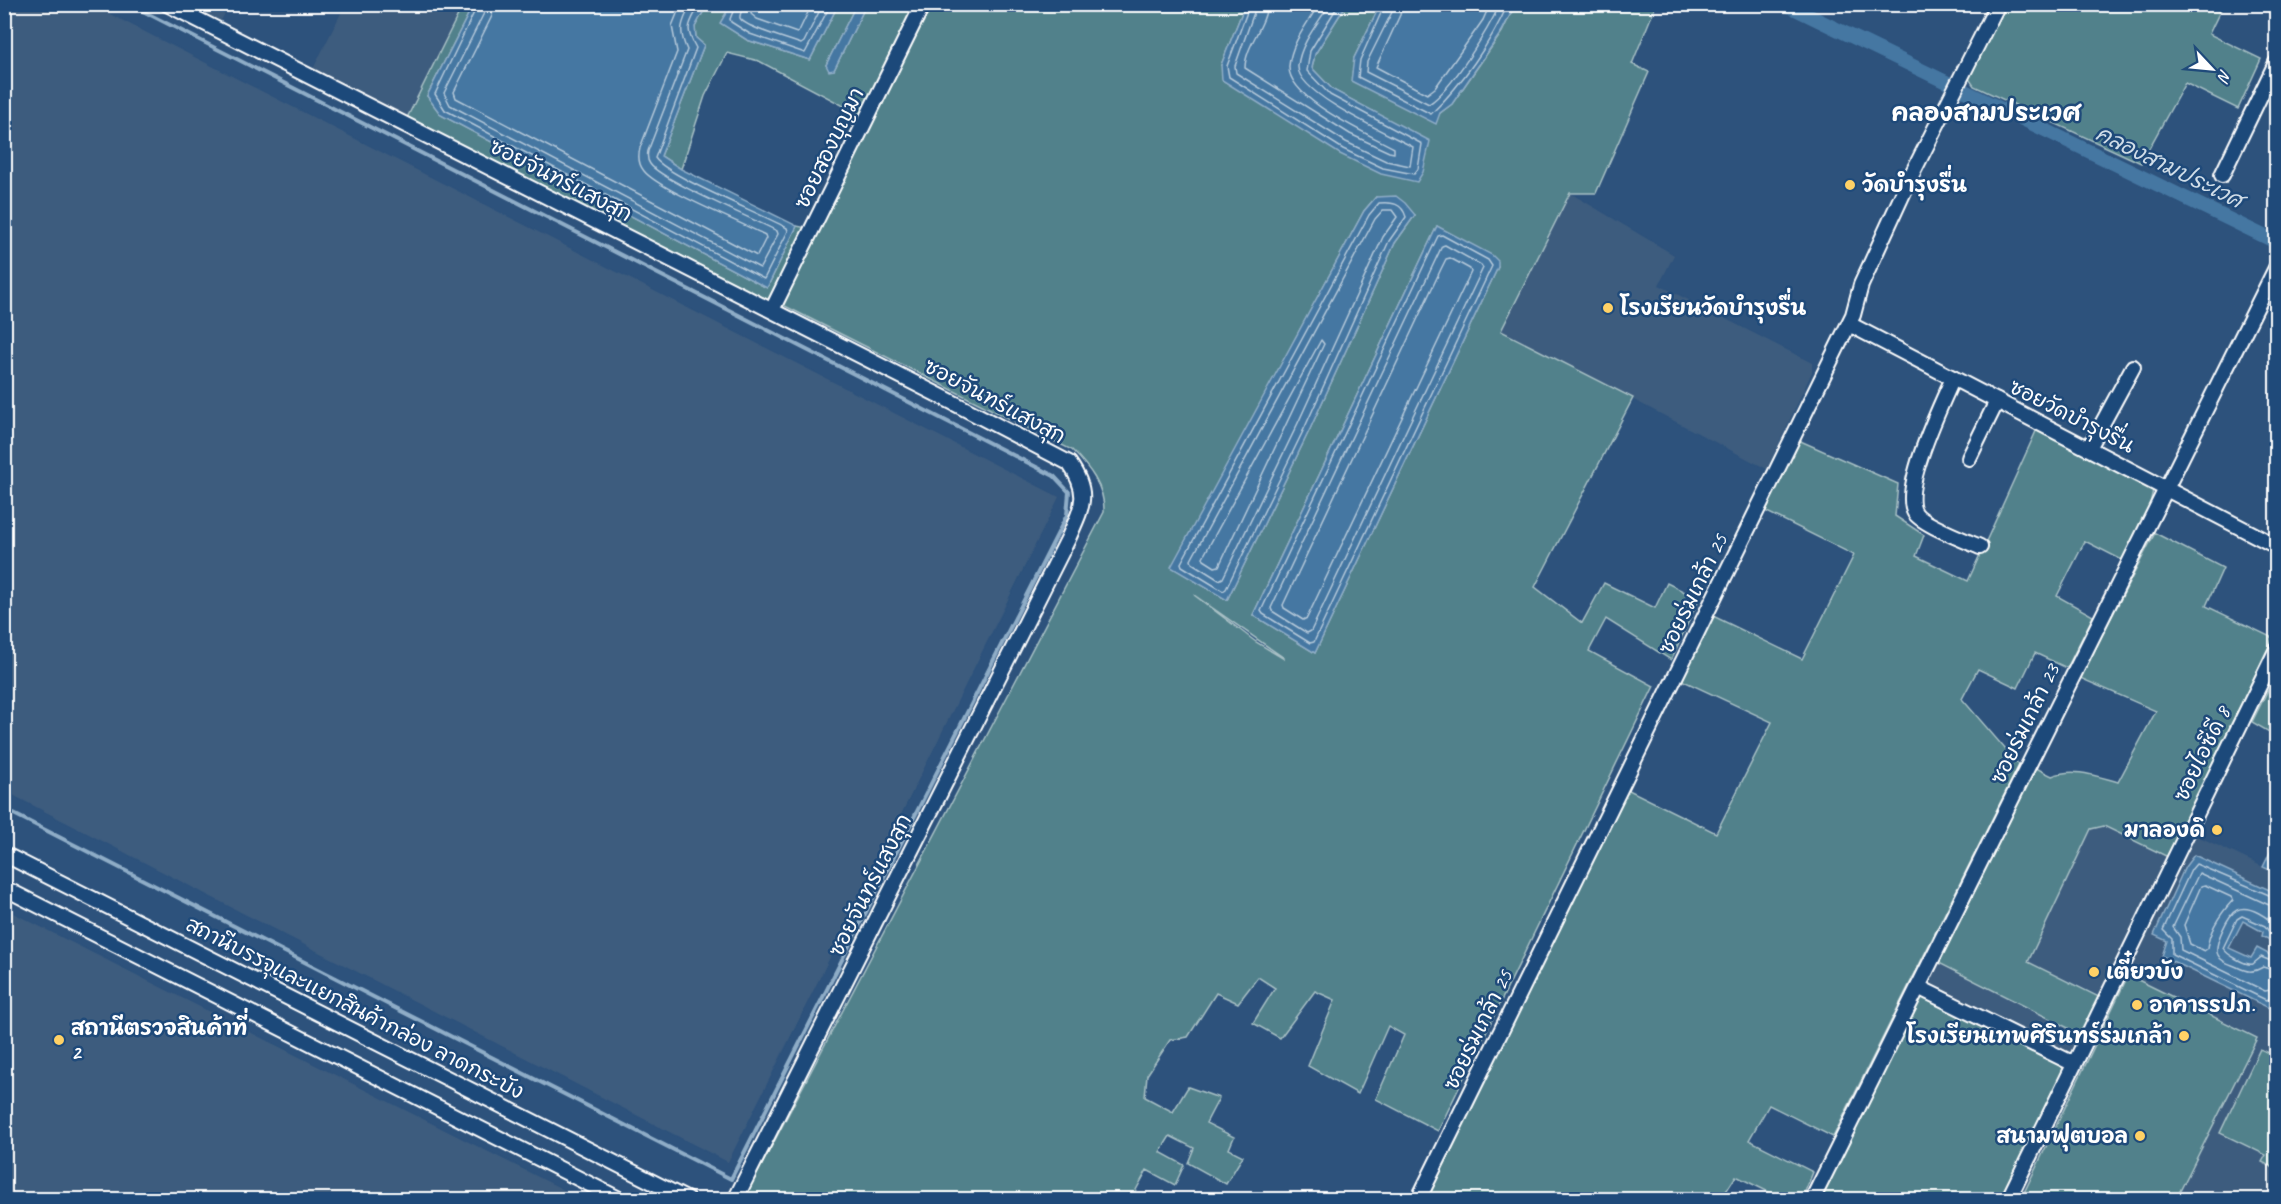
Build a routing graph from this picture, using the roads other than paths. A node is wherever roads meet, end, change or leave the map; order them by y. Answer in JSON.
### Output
{"nodes":[{"id":1,"x":166,"y":4,"type":"edge"},
{"id":2,"x":923,"y":4,"type":"edge"},
{"id":3,"x":1998,"y":4,"type":"edge"},
{"id":4,"x":2277,"y":63,"type":"edge"},
{"id":5,"x":2222,"y":176,"type":"dead end"},
{"id":6,"x":2274,"y":272,"type":"edge"},
{"id":7,"x":772,"y":310,"type":"junction"},
{"id":8,"x":1849,"y":324,"type":"junction"},
{"id":9,"x":2133,"y":367,"type":"dead end"},
{"id":10,"x":1953,"y":378,"type":"junction"},
{"id":11,"x":1997,"y":401,"type":"junction"},
{"id":12,"x":2089,"y":448,"type":"junction"},
{"id":13,"x":1970,"y":458,"type":"dead end"},
{"id":14,"x":2166,"y":488,"type":"junction"},
{"id":15,"x":2277,"y":546,"type":"edge"},
{"id":16,"x":1980,"y":547,"type":"dead end"},
{"id":17,"x":2277,"y":651,"type":"edge"},
{"id":18,"x":4,"y":854,"type":"edge"},
{"id":19,"x":4,"y":888,"type":"edge"},
{"id":20,"x":1918,"y":987,"type":"junction"},
{"id":21,"x":2074,"y":1064,"type":"junction"},
{"id":22,"x":621,"y":1200,"type":"edge"},
{"id":23,"x":688,"y":1200,"type":"edge"},
{"id":24,"x":735,"y":1200,"type":"edge"},
{"id":25,"x":1418,"y":1200,"type":"edge"},
{"id":26,"x":1812,"y":1200,"type":"edge"},
{"id":27,"x":2008,"y":1200,"type":"edge"}],
"edges":[{"from":1,"to":7,"type":"street","name":"ซอยจันทร์แสงสุก"},
{"from":2,"to":7,"type":"street","name":"ซอยสองบุญมา"},
{"from":3,"to":8,"type":"street","name":"ซอยร่มเกล้า 25"},
{"from":4,"to":5,"type":"street"},
{"from":6,"to":14,"type":"street","name":"ซอยร่มเกล้า 23"},
{"from":7,"to":24,"type":"street","name":"ซอยจันทร์แสงสุก"},
{"from":8,"to":10,"type":"street","name":"ซอยวัดบำรุงรื่น"},
{"from":8,"to":25,"type":"street","name":"ซอยร่มเกล้า 25"},
{"from":9,"to":12,"type":"street"},
{"from":10,"to":11,"type":"street","name":"ซอยวัดบำรุงรื่น"},
{"from":10,"to":16,"type":"street"},
{"from":11,"to":12,"type":"street","name":"ซอยวัดบำรุงรื่น"},
{"from":11,"to":13,"type":"street"},
{"from":12,"to":14,"type":"street","name":"ซอยวัดบำรุงรื่น"},
{"from":14,"to":15,"type":"street","name":"ซอยวัดบำรุงรื่น"},
{"from":14,"to":20,"type":"street","name":"ซอยร่มเกล้า 23"},
{"from":17,"to":21,"type":"street","name":"ซอยไอซีดี 8"},
{"from":18,"to":23,"type":"street","name":"สถานีบรรจุและแยกสินค้ากล่อง ลาดกระบัง"},
{"from":19,"to":22,"type":"street"},
{"from":20,"to":21,"type":"street"},
{"from":20,"to":26,"type":"street","name":"ซอยร่มเกล้า 23"},
{"from":21,"to":27,"type":"street","name":"ซอยไอซีดี 8"}]}
